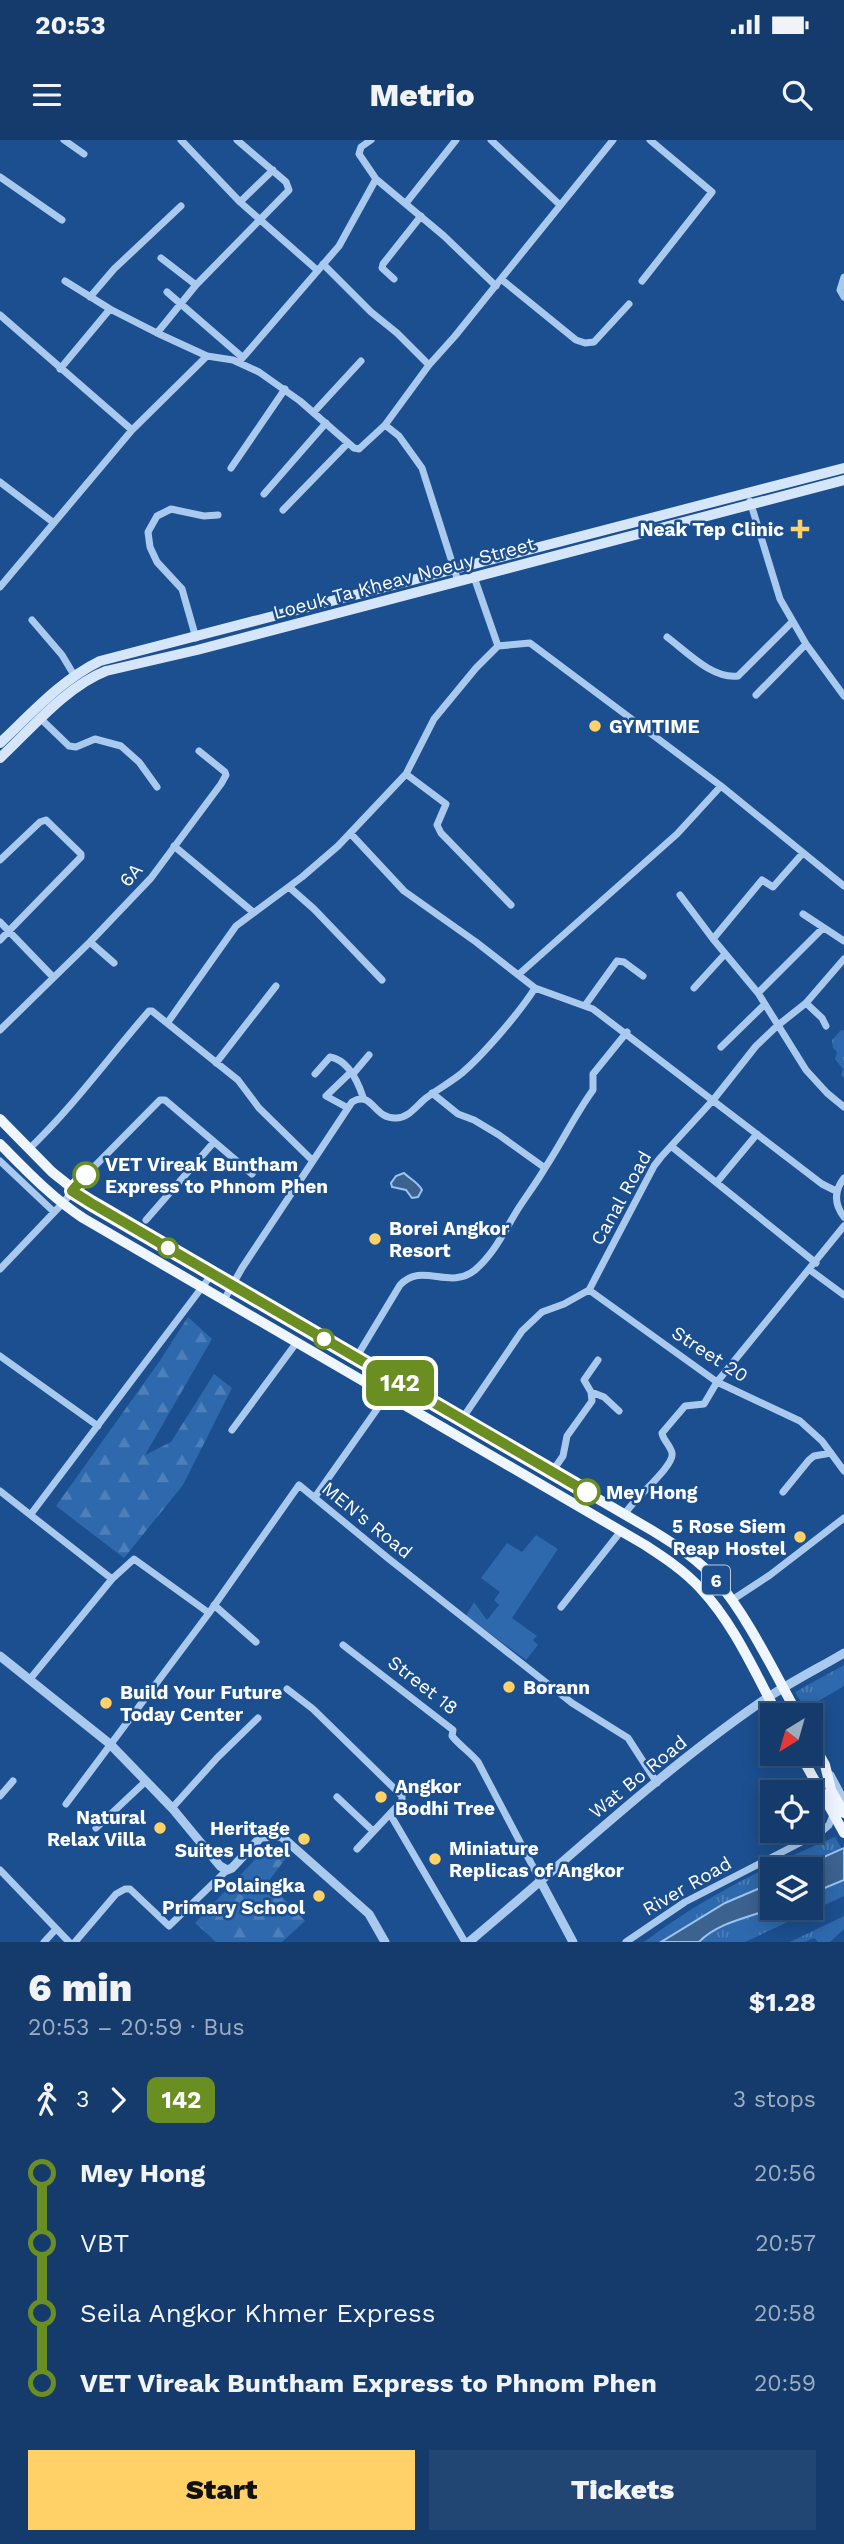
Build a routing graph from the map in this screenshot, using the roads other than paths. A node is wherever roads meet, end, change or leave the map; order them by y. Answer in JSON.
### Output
{"nodes":[{"id":1,"x":64,"y":140,"type":"edge"},
{"id":2,"x":181,"y":140,"type":"edge"},
{"id":3,"x":237,"y":140,"type":"edge"},
{"id":4,"x":371,"y":140,"type":"edge"},
{"id":5,"x":456,"y":140,"type":"edge"},
{"id":6,"x":491,"y":140,"type":"edge"},
{"id":7,"x":613,"y":140,"type":"edge"},
{"id":8,"x":650,"y":140,"type":"edge"},
{"id":9,"x":84,"y":154,"type":"dead end"},
{"id":10,"x":272,"y":170,"type":"junction"},
{"id":11,"x":0,"y":177,"type":"edge"},
{"id":12,"x":376,"y":178,"type":"junction"},
{"id":13,"x":240,"y":202,"type":"junction"},
{"id":14,"x":405,"y":203,"type":"junction"},
{"id":15,"x":560,"y":205,"type":"junction"},
{"id":16,"x":181,"y":206,"type":"dead end"},
{"id":17,"x":421,"y":216,"type":"junction"},
{"id":18,"x":62,"y":220,"type":"dead end"},
{"id":19,"x":260,"y":221,"type":"junction"},
{"id":20,"x":161,"y":258,"type":"dead end"},
{"id":21,"x":323,"y":264,"type":"junction"},
{"id":22,"x":317,"y":270,"type":"junction"},
{"id":23,"x":844,"y":277,"type":"edge"},
{"id":24,"x":394,"y":279,"type":"dead end"},
{"id":25,"x":65,"y":281,"type":"dead end"},
{"id":26,"x":642,"y":281,"type":"dead end"},
{"id":27,"x":498,"y":282,"type":"junction"},
{"id":28,"x":196,"y":285,"type":"junction"},
{"id":29,"x":167,"y":292,"type":"dead end"},
{"id":30,"x":90,"y":297,"type":"junction"},
{"id":31,"x":844,"y":297,"type":"edge"},
{"id":32,"x":180,"y":303,"type":"junction"},
{"id":33,"x":629,"y":304,"type":"dead end"},
{"id":34,"x":110,"y":309,"type":"junction"},
{"id":35,"x":0,"y":316,"type":"edge"},
{"id":36,"x":156,"y":333,"type":"junction"},
{"id":37,"x":208,"y":356,"type":"junction"},
{"id":38,"x":240,"y":359,"type":"junction"},
{"id":39,"x":361,"y":361,"type":"dead end"},
{"id":40,"x":429,"y":365,"type":"junction"},
{"id":41,"x":60,"y":369,"type":"junction"},
{"id":42,"x":285,"y":388,"type":"junction"},
{"id":43,"x":314,"y":412,"type":"junction"},
{"id":44,"x":326,"y":424,"type":"junction"},
{"id":45,"x":385,"y":425,"type":"junction"},
{"id":46,"x":132,"y":430,"type":"junction"},
{"id":47,"x":348,"y":443,"type":"junction"},
{"id":48,"x":231,"y":468,"type":"dead end"},
{"id":49,"x":844,"y":468,"type":"edge"},
{"id":50,"x":844,"y":480,"type":"edge"},
{"id":51,"x":0,"y":482,"type":"edge"},
{"id":52,"x":264,"y":494,"type":"dead end"},
{"id":53,"x":747,"y":494,"type":"junction"},
{"id":54,"x":751,"y":505,"type":"junction"},
{"id":55,"x":283,"y":510,"type":"dead end"},
{"id":56,"x":218,"y":514,"type":"dead end"},
{"id":57,"x":54,"y":523,"type":"junction"},
{"id":58,"x":454,"y":570,"type":"junction"},
{"id":59,"x":474,"y":577,"type":"junction"},
{"id":60,"x":458,"y":581,"type":"junction"},
{"id":61,"x":0,"y":587,"type":"edge"},
{"id":62,"x":32,"y":620,"type":"dead end"},
{"id":63,"x":792,"y":622,"type":"junction"},
{"id":64,"x":667,"y":637,"type":"dead end"},
{"id":65,"x":196,"y":638,"type":"junction"},
{"id":66,"x":806,"y":644,"type":"junction"},
{"id":67,"x":498,"y":646,"type":"junction"},
{"id":68,"x":74,"y":675,"type":"junction"},
{"id":69,"x":756,"y":695,"type":"dead end"},
{"id":70,"x":844,"y":696,"type":"edge"},
{"id":71,"x":41,"y":719,"type":"junction"},
{"id":72,"x":0,"y":743,"type":"edge"},
{"id":73,"x":199,"y":751,"type":"dead end"},
{"id":74,"x":0,"y":758,"type":"edge"},
{"id":75,"x":407,"y":774,"type":"junction"},
{"id":76,"x":721,"y":786,"type":"junction"},
{"id":77,"x":157,"y":787,"type":"dead end"},
{"id":78,"x":350,"y":834,"type":"junction"},
{"id":79,"x":174,"y":846,"type":"junction"},
{"id":80,"x":803,"y":853,"type":"junction"},
{"id":81,"x":0,"y":860,"type":"edge"},
{"id":82,"x":844,"y":886,"type":"edge"},
{"id":83,"x":289,"y":887,"type":"junction"},
{"id":84,"x":680,"y":895,"type":"dead end"},
{"id":85,"x":511,"y":905,"type":"dead end"},
{"id":86,"x":253,"y":912,"type":"junction"},
{"id":87,"x":803,"y":914,"type":"dead end"},
{"id":88,"x":0,"y":922,"type":"edge"},
{"id":89,"x":823,"y":928,"type":"junction"},
{"id":90,"x":9,"y":931,"type":"junction"},
{"id":91,"x":713,"y":939,"type":"junction"},
{"id":92,"x":0,"y":940,"type":"edge"},
{"id":93,"x":844,"y":941,"type":"edge"},
{"id":94,"x":90,"y":942,"type":"junction"},
{"id":95,"x":725,"y":954,"type":"junction"},
{"id":96,"x":844,"y":960,"type":"edge"},
{"id":97,"x":114,"y":963,"type":"dead end"},
{"id":98,"x":518,"y":975,"type":"junction"},
{"id":99,"x":53,"y":976,"type":"junction"},
{"id":100,"x":643,"y":976,"type":"dead end"},
{"id":101,"x":382,"y":979,"type":"dead end"},
{"id":102,"x":276,"y":986,"type":"dead end"},
{"id":103,"x":535,"y":988,"type":"junction"},
{"id":104,"x":694,"y":988,"type":"dead end"},
{"id":105,"x":758,"y":993,"type":"junction"},
{"id":106,"x":806,"y":1003,"type":"junction"},
{"id":107,"x":586,"y":1004,"type":"junction"},
{"id":108,"x":764,"y":1005,"type":"junction"},
{"id":109,"x":168,"y":1022,"type":"junction"},
{"id":110,"x":777,"y":1026,"type":"junction"},
{"id":111,"x":826,"y":1027,"type":"dead end"},
{"id":112,"x":0,"y":1030,"type":"edge"},
{"id":113,"x":627,"y":1032,"type":"junction"},
{"id":114,"x":721,"y":1047,"type":"dead end"},
{"id":115,"x":369,"y":1055,"type":"dead end"},
{"id":116,"x":216,"y":1063,"type":"junction"},
{"id":117,"x":315,"y":1073,"type":"dead end"},
{"id":118,"x":352,"y":1073,"type":"junction"},
{"id":119,"x":432,"y":1093,"type":"junction"},
{"id":120,"x":363,"y":1097,"type":"junction"},
{"id":121,"x":715,"y":1099,"type":"junction"},
{"id":122,"x":844,"y":1107,"type":"edge"},
{"id":123,"x":348,"y":1108,"type":"junction"},
{"id":124,"x":0,"y":1119,"type":"edge"},
{"id":125,"x":758,"y":1134,"type":"junction"},
{"id":126,"x":214,"y":1142,"type":"junction"},
{"id":127,"x":0,"y":1144,"type":"edge"},
{"id":128,"x":671,"y":1146,"type":"junction"},
{"id":129,"x":29,"y":1149,"type":"junction"},
{"id":130,"x":312,"y":1160,"type":"junction"},
{"id":131,"x":0,"y":1161,"type":"edge"},
{"id":132,"x":545,"y":1168,"type":"junction"},
{"id":133,"x":252,"y":1174,"type":"dead end"},
{"id":134,"x":844,"y":1178,"type":"edge"},
{"id":135,"x":717,"y":1182,"type":"junction"},
{"id":136,"x":72,"y":1191,"type":"junction"},
{"id":137,"x":836,"y":1191,"type":"junction"},
{"id":138,"x":58,"y":1208,"type":"junction"},
{"id":139,"x":844,"y":1217,"type":"edge"},
{"id":140,"x":146,"y":1220,"type":"dead end"},
{"id":141,"x":844,"y":1226,"type":"edge"},
{"id":142,"x":813,"y":1266,"type":"junction"},
{"id":143,"x":0,"y":1269,"type":"edge"},
{"id":144,"x":212,"y":1274,"type":"junction"},
{"id":145,"x":231,"y":1285,"type":"junction"},
{"id":146,"x":203,"y":1288,"type":"junction"},
{"id":147,"x":589,"y":1290,"type":"junction"},
{"id":148,"x":844,"y":1295,"type":"edge"},
{"id":149,"x":224,"y":1300,"type":"junction"},
{"id":150,"x":297,"y":1342,"type":"junction"},
{"id":151,"x":0,"y":1356,"type":"edge"},
{"id":152,"x":356,"y":1358,"type":"junction"},
{"id":153,"x":598,"y":1360,"type":"dead end"},
{"id":154,"x":717,"y":1382,"type":"junction"},
{"id":155,"x":591,"y":1392,"type":"junction"},
{"id":156,"x":387,"y":1395,"type":"junction"},
{"id":157,"x":619,"y":1411,"type":"dead end"},
{"id":158,"x":462,"y":1419,"type":"junction"},
{"id":159,"x":98,"y":1426,"type":"junction"},
{"id":160,"x":232,"y":1430,"type":"dead end"},
{"id":161,"x":831,"y":1452,"type":"junction"},
{"id":162,"x":844,"y":1471,"type":"edge"},
{"id":163,"x":552,"y":1472,"type":"junction"},
{"id":164,"x":0,"y":1491,"type":"edge"},
{"id":165,"x":783,"y":1492,"type":"dead end"},
{"id":166,"x":315,"y":1497,"type":"junction"},
{"id":167,"x":31,"y":1514,"type":"junction"},
{"id":168,"x":625,"y":1514,"type":"junction"},
{"id":169,"x":844,"y":1518,"type":"edge"},
{"id":170,"x":621,"y":1531,"type":"junction"},
{"id":171,"x":112,"y":1578,"type":"junction"},
{"id":172,"x":732,"y":1600,"type":"junction"},
{"id":173,"x":214,"y":1605,"type":"junction"},
{"id":174,"x":561,"y":1607,"type":"dead end"},
{"id":175,"x":209,"y":1613,"type":"junction"},
{"id":176,"x":256,"y":1642,"type":"dead end"},
{"id":177,"x":343,"y":1645,"type":"dead end"},
{"id":178,"x":844,"y":1653,"type":"edge"},
{"id":179,"x":0,"y":1656,"type":"edge"},
{"id":180,"x":30,"y":1679,"type":"junction"},
{"id":181,"x":287,"y":1689,"type":"dead end"},
{"id":182,"x":783,"y":1689,"type":"junction"},
{"id":183,"x":768,"y":1698,"type":"junction"},
{"id":184,"x":771,"y":1703,"type":"edge"},
{"id":185,"x":791,"y":1703,"type":"edge"},
{"id":186,"x":258,"y":1718,"type":"dead end"},
{"id":187,"x":110,"y":1744,"type":"junction"},
{"id":188,"x":823,"y":1761,"type":"edge"},
{"id":189,"x":825,"y":1765,"type":"junction"},
{"id":190,"x":808,"y":1766,"type":"edge"},
{"id":191,"x":13,"y":1781,"type":"dead end"},
{"id":192,"x":146,"y":1781,"type":"junction"},
{"id":193,"x":657,"y":1783,"type":"junction"},
{"id":194,"x":0,"y":1796,"type":"edge"},
{"id":195,"x":337,"y":1797,"type":"dead end"},
{"id":196,"x":844,"y":1799,"type":"edge"},
{"id":197,"x":66,"y":1804,"type":"dead end"},
{"id":198,"x":172,"y":1808,"type":"junction"},
{"id":199,"x":390,"y":1814,"type":"junction"},
{"id":200,"x":839,"y":1814,"type":"edge"},
{"id":201,"x":96,"y":1828,"type":"dead end"},
{"id":202,"x":373,"y":1831,"type":"junction"},
{"id":203,"x":844,"y":1833,"type":"edge"},
{"id":204,"x":357,"y":1849,"type":"dead end"},
{"id":205,"x":0,"y":1870,"type":"edge"},
{"id":206,"x":227,"y":1870,"type":"junction"},
{"id":207,"x":541,"y":1882,"type":"junction"},
{"id":208,"x":56,"y":1929,"type":"junction"},
{"id":209,"x":44,"y":1942,"type":"edge"},
{"id":210,"x":69,"y":1942,"type":"edge"},
{"id":211,"x":75,"y":1942,"type":"edge"},
{"id":212,"x":385,"y":1942,"type":"edge"},
{"id":213,"x":467,"y":1942,"type":"edge"},
{"id":214,"x":573,"y":1942,"type":"edge"},
{"id":215,"x":626,"y":1942,"type":"edge"}],
"edges":[{"from":1,"to":9,"type":"street"},
{"from":2,"to":13,"type":"street"},
{"from":3,"to":10,"type":"street"},
{"from":4,"to":12,"type":"street"},
{"from":5,"to":14,"type":"street"},
{"from":6,"to":15,"type":"street"},
{"from":7,"to":15,"type":"street"},
{"from":8,"to":26,"type":"street"},
{"from":10,"to":13,"type":"street"},
{"from":10,"to":19,"type":"street"},
{"from":11,"to":18,"type":"street"},
{"from":12,"to":14,"type":"street"},
{"from":12,"to":21,"type":"street"},
{"from":13,"to":19,"type":"street"},
{"from":14,"to":17,"type":"street"},
{"from":15,"to":27,"type":"street"},
{"from":16,"to":30,"type":"street"},
{"from":17,"to":24,"type":"street"},
{"from":17,"to":27,"type":"street"},
{"from":19,"to":22,"type":"street"},
{"from":19,"to":28,"type":"street"},
{"from":20,"to":28,"type":"street"},
{"from":21,"to":22,"type":"street"},
{"from":21,"to":40,"type":"street"},
{"from":22,"to":38,"type":"street"},
{"from":23,"to":31,"type":"street"},
{"from":25,"to":30,"type":"street"},
{"from":27,"to":33,"type":"street"},
{"from":27,"to":40,"type":"street"},
{"from":28,"to":32,"type":"street"},
{"from":29,"to":32,"type":"street"},
{"from":30,"to":34,"type":"street"},
{"from":32,"to":36,"type":"street"},
{"from":32,"to":38,"type":"street"},
{"from":34,"to":36,"type":"street"},
{"from":34,"to":41,"type":"street"},
{"from":35,"to":41,"type":"street"},
{"from":36,"to":37,"type":"street"},
{"from":37,"to":38,"type":"street"},
{"from":37,"to":46,"type":"street"},
{"from":38,"to":42,"type":"street"},
{"from":39,"to":43,"type":"street"},
{"from":40,"to":45,"type":"street"},
{"from":41,"to":46,"type":"street"},
{"from":42,"to":43,"type":"street"},
{"from":42,"to":48,"type":"street"},
{"from":43,"to":44,"type":"street"},
{"from":44,"to":47,"type":"street"},
{"from":44,"to":52,"type":"street"},
{"from":45,"to":47,"type":"street"},
{"from":45,"to":58,"type":"street"},
{"from":46,"to":57,"type":"street"},
{"from":47,"to":55,"type":"street"},
{"from":49,"to":53,"type":"main road","name":"Loeuk Ta Kheav Noeuy Street"},
{"from":50,"to":54,"type":"main road","name":"Loeuk Ta Kheav Noeuy Street"},
{"from":51,"to":57,"type":"street"},
{"from":53,"to":54,"type":"street"},
{"from":53,"to":58,"type":"main road","name":"Loeuk Ta Kheav Noeuy Street"},
{"from":54,"to":59,"type":"main road","name":"Loeuk Ta Kheav Noeuy Street"},
{"from":54,"to":63,"type":"street"},
{"from":56,"to":65,"type":"street"},
{"from":57,"to":61,"type":"street"},
{"from":58,"to":60,"type":"street"},
{"from":58,"to":65,"type":"main road","name":"Loeuk Ta Kheav Noeuy Street"},
{"from":59,"to":60,"type":"main road","name":"Loeuk Ta Kheav Noeuy Street"},
{"from":59,"to":67,"type":"street"},
{"from":60,"to":71,"type":"main road","name":"Loeuk Ta Kheav Noeuy Street"},
{"from":62,"to":68,"type":"street"},
{"from":63,"to":64,"type":"street"},
{"from":63,"to":66,"type":"street"},
{"from":65,"to":68,"type":"main road","name":"Loeuk Ta Kheav Noeuy Street"},
{"from":66,"to":69,"type":"street"},
{"from":66,"to":70,"type":"street"},
{"from":67,"to":75,"type":"street"},
{"from":67,"to":76,"type":"street"},
{"from":68,"to":72,"type":"main road","name":"Loeuk Ta Kheav Noeuy Street"},
{"from":71,"to":74,"type":"main road","name":"Loeuk Ta Kheav Noeuy Street"},
{"from":71,"to":77,"type":"street"},
{"from":73,"to":79,"type":"street","name":"6A"},
{"from":75,"to":78,"type":"street"},
{"from":75,"to":85,"type":"street"},
{"from":76,"to":80,"type":"street"},
{"from":76,"to":98,"type":"street"},
{"from":78,"to":83,"type":"street"},
{"from":78,"to":98,"type":"street"},
{"from":79,"to":86,"type":"street"},
{"from":79,"to":94,"type":"street","name":"6A"},
{"from":80,"to":82,"type":"street"},
{"from":80,"to":91,"type":"street"},
{"from":81,"to":90,"type":"street"},
{"from":83,"to":86,"type":"street"},
{"from":83,"to":101,"type":"street"},
{"from":84,"to":91,"type":"street"},
{"from":86,"to":109,"type":"street"},
{"from":87,"to":89,"type":"street"},
{"from":88,"to":90,"type":"street"},
{"from":89,"to":93,"type":"street"},
{"from":89,"to":105,"type":"street"},
{"from":90,"to":92,"type":"street"},
{"from":90,"to":99,"type":"street"},
{"from":91,"to":95,"type":"street"},
{"from":94,"to":97,"type":"street"},
{"from":94,"to":99,"type":"street","name":"6A"},
{"from":95,"to":104,"type":"street"},
{"from":95,"to":105,"type":"street"},
{"from":96,"to":106,"type":"street","name":"Canal Road"},
{"from":98,"to":103,"type":"street"},
{"from":99,"to":112,"type":"street","name":"6A"},
{"from":100,"to":107,"type":"street"},
{"from":102,"to":116,"type":"street"},
{"from":103,"to":107,"type":"street"},
{"from":103,"to":119,"type":"street"},
{"from":105,"to":108,"type":"street"},
{"from":106,"to":110,"type":"street","name":"Canal Road"},
{"from":106,"to":111,"type":"street"},
{"from":107,"to":113,"type":"street"},
{"from":108,"to":110,"type":"street"},
{"from":108,"to":114,"type":"street"},
{"from":109,"to":116,"type":"street"},
{"from":109,"to":129,"type":"street"},
{"from":110,"to":121,"type":"street","name":"Canal Road"},
{"from":110,"to":122,"type":"street"},
{"from":113,"to":121,"type":"street"},
{"from":113,"to":132,"type":"street"},
{"from":115,"to":118,"type":"street"},
{"from":116,"to":130,"type":"street"},
{"from":117,"to":118,"type":"street"},
{"from":118,"to":120,"type":"street"},
{"from":118,"to":123,"type":"street"},
{"from":119,"to":120,"type":"street"},
{"from":119,"to":132,"type":"street"},
{"from":120,"to":123,"type":"street"},
{"from":121,"to":125,"type":"street"},
{"from":121,"to":128,"type":"street","name":"Canal Road"},
{"from":123,"to":130,"type":"street"},
{"from":124,"to":129,"type":"main road","number":"6"},
{"from":125,"to":135,"type":"street"},
{"from":125,"to":137,"type":"street"},
{"from":126,"to":133,"type":"street"},
{"from":126,"to":136,"type":"street"},
{"from":126,"to":140,"type":"street"},
{"from":127,"to":138,"type":"main road","number":"6"},
{"from":128,"to":135,"type":"street"},
{"from":128,"to":147,"type":"street","name":"Canal Road"},
{"from":129,"to":136,"type":"main road","number":"6"},
{"from":130,"to":145,"type":"street"},
{"from":131,"to":138,"type":"street"},
{"from":132,"to":152,"type":"street"},
{"from":134,"to":137,"type":"street"},
{"from":135,"to":142,"type":"street"},
{"from":136,"to":138,"type":"street"},
{"from":136,"to":144,"type":"main road","number":"6"},
{"from":137,"to":139,"type":"street"},
{"from":138,"to":143,"type":"street"},
{"from":138,"to":146,"type":"main road","number":"6"},
{"from":141,"to":142,"type":"street"},
{"from":142,"to":148,"type":"street"},
{"from":142,"to":154,"type":"street"},
{"from":144,"to":145,"type":"main road","number":"6"},
{"from":144,"to":146,"type":"street"},
{"from":145,"to":149,"type":"street"},
{"from":145,"to":152,"type":"main road","number":"6"},
{"from":146,"to":149,"type":"main road","number":"6"},
{"from":146,"to":159,"type":"street"},
{"from":147,"to":154,"type":"street","name":"Street 20"},
{"from":147,"to":158,"type":"street"},
{"from":149,"to":150,"type":"main road","number":"6"},
{"from":150,"to":156,"type":"main road","number":"6"},
{"from":150,"to":160,"type":"street"},
{"from":151,"to":159,"type":"street"},
{"from":152,"to":158,"type":"main road","number":"6"},
{"from":153,"to":155,"type":"street"},
{"from":154,"to":161,"type":"street","name":"Street 20"},
{"from":154,"to":168,"type":"street"},
{"from":155,"to":157,"type":"street"},
{"from":155,"to":163,"type":"street"},
{"from":156,"to":166,"type":"street"},
{"from":156,"to":170,"type":"main road","number":"6"},
{"from":158,"to":163,"type":"main road","number":"6"},
{"from":159,"to":167,"type":"street"},
{"from":161,"to":162,"type":"street","name":"Street 20"},
{"from":161,"to":165,"type":"street"},
{"from":163,"to":168,"type":"main road","number":"6"},
{"from":164,"to":167,"type":"street"},
{"from":166,"to":173,"type":"street","name":"MEN's Road"},
{"from":166,"to":193,"type":"street","name":"MEN's Road"},
{"from":167,"to":171,"type":"street"},
{"from":168,"to":172,"type":"main road","number":"6"},
{"from":169,"to":172,"type":"street"},
{"from":170,"to":174,"type":"street"},
{"from":170,"to":183,"type":"main road","number":"6"},
{"from":171,"to":175,"type":"street"},
{"from":171,"to":180,"type":"street"},
{"from":172,"to":182,"type":"main road","number":"6"},
{"from":173,"to":175,"type":"street","name":"MEN's Road"},
{"from":173,"to":176,"type":"street"},
{"from":175,"to":187,"type":"street","name":"MEN's Road"},
{"from":177,"to":207,"type":"street","name":"Street 18"},
{"from":178,"to":182,"type":"street","name":"Wat Bo Road"},
{"from":179,"to":180,"type":"street"},
{"from":180,"to":187,"type":"street"},
{"from":181,"to":199,"type":"street"},
{"from":182,"to":183,"type":"street","name":"Wat Bo Road"},
{"from":182,"to":185,"type":"main road","number":"6"},
{"from":183,"to":184,"type":"main road","number":"6"},
{"from":183,"to":193,"type":"street","name":"Wat Bo Road"},
{"from":186,"to":198,"type":"street"},
{"from":187,"to":192,"type":"street"},
{"from":187,"to":197,"type":"street","name":"MEN's Road"},
{"from":188,"to":189,"type":"main road"},
{"from":189,"to":196,"type":"street"},
{"from":189,"to":200,"type":"main road"},
{"from":190,"to":200,"type":"main road"},
{"from":191,"to":194,"type":"street"},
{"from":192,"to":198,"type":"street"},
{"from":192,"to":201,"type":"street"},
{"from":193,"to":207,"type":"street","name":"Wat Bo Road"},
{"from":195,"to":202,"type":"street"},
{"from":198,"to":206,"type":"street"},
{"from":199,"to":202,"type":"street"},
{"from":199,"to":213,"type":"street"},
{"from":200,"to":203,"type":"main road"},
{"from":200,"to":215,"type":"street","name":"River Road"},
{"from":202,"to":204,"type":"street"},
{"from":205,"to":208,"type":"street"},
{"from":206,"to":211,"type":"street"},
{"from":206,"to":212,"type":"street"},
{"from":207,"to":213,"type":"street","name":"Wat Bo Road"},
{"from":207,"to":214,"type":"street","name":"Street 18"},
{"from":208,"to":209,"type":"street"},
{"from":208,"to":210,"type":"street"}]}
